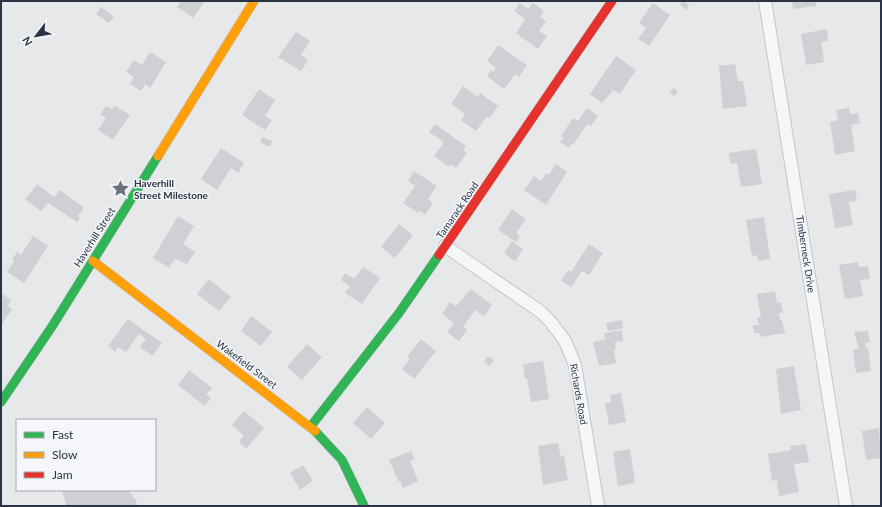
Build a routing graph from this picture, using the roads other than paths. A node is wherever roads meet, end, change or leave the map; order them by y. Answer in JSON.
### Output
{"nodes":[{"id":1,"x":254,"y":1,"type":"edge"},
{"id":2,"x":612,"y":1,"type":"edge"},
{"id":3,"x":765,"y":1,"type":"edge"},
{"id":4,"x":445,"y":246,"type":"junction"},
{"id":5,"x":93,"y":261,"type":"junction"},
{"id":6,"x":1,"y":402,"type":"edge"},
{"id":7,"x":311,"y":426,"type":"junction"},
{"id":8,"x":364,"y":506,"type":"edge"},
{"id":9,"x":598,"y":506,"type":"edge"},
{"id":10,"x":846,"y":506,"type":"edge"}],
"edges":[{"from":1,"to":5,"type":"street","name":"Haverhill Street"},
{"from":2,"to":4,"type":"street","name":"Tamarack Road"},
{"from":3,"to":10,"type":"street","name":"Timberneck Drive"},
{"from":4,"to":7,"type":"street","name":"Tamarack Road"},
{"from":4,"to":9,"type":"street","name":"Richards Road"},
{"from":5,"to":6,"type":"street","name":"Haverhill Street"},
{"from":5,"to":7,"type":"street","name":"Wakefield Street"},
{"from":7,"to":8,"type":"street","name":"Wakefield Street"}]}
